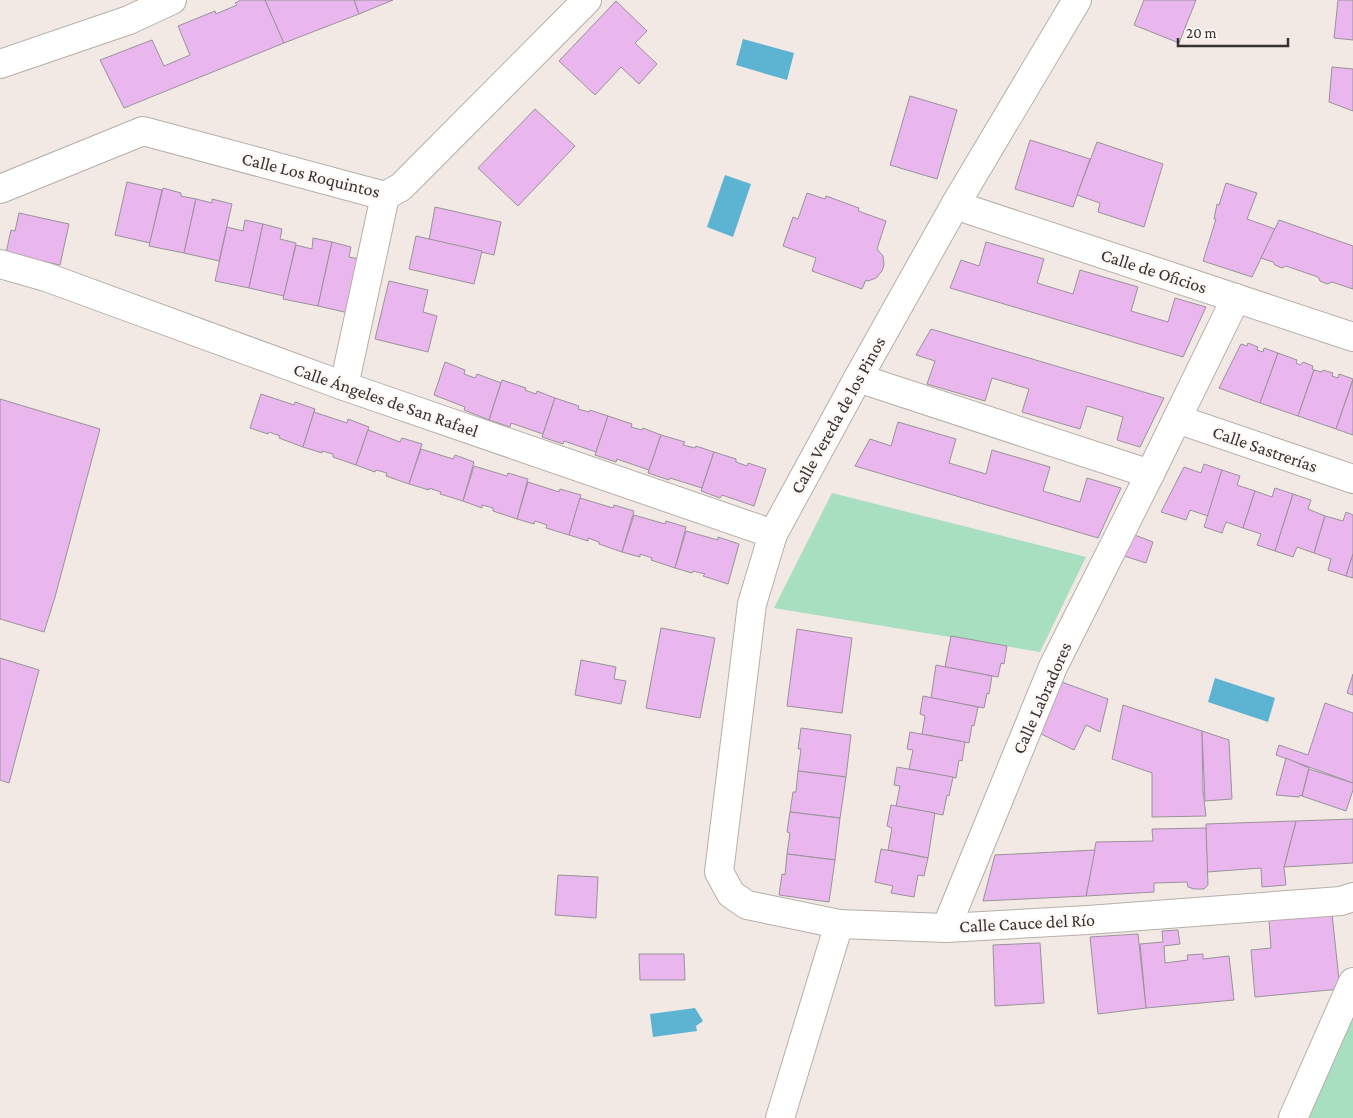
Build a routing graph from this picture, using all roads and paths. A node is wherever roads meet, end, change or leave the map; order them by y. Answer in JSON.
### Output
{"nodes":[{"id":1,"x":172,"y":0,"type":"edge"},
{"id":2,"x":587,"y":0,"type":"edge"},
{"id":3,"x":1077,"y":0,"type":"edge"},
{"id":4,"x":0,"y":64,"type":"edge"},
{"id":5,"x":0,"y":189,"type":"edge"},
{"id":6,"x":385,"y":196,"type":"junction"},
{"id":7,"x":955,"y":205,"type":"junction"},
{"id":8,"x":0,"y":264,"type":"edge"},
{"id":9,"x":1236,"y":298,"type":"junction"},
{"id":10,"x":1353,"y":337,"type":"edge"},
{"id":11,"x":858,"y":378,"type":"junction"},
{"id":12,"x":344,"y":386,"type":"junction"},
{"id":13,"x":1177,"y":419,"type":"junction"},
{"id":14,"x":1150,"y":474,"type":"junction"},
{"id":15,"x":1353,"y":479,"type":"edge"},
{"id":16,"x":773,"y":534,"type":"junction"},
{"id":17,"x":719,"y":872,"type":"joint"},
{"id":18,"x":1353,"y":897,"type":"edge"},
{"id":19,"x":839,"y":924,"type":"junction"},
{"id":20,"x":946,"y":928,"type":"junction"},
{"id":21,"x":1353,"y":982,"type":"edge"},
{"id":22,"x":780,"y":1118,"type":"edge"},
{"id":23,"x":1293,"y":1118,"type":"edge"}],
"edges":[{"from":1,"to":4,"type":"street"},
{"from":2,"to":6,"type":"street","name":"Calle Los Roquintos"},
{"from":3,"to":7,"type":"street","name":"Calle Vereda de los Pinos"},
{"from":5,"to":6,"type":"street","name":"Calle Los Roquintos"},
{"from":6,"to":12,"type":"street"},
{"from":7,"to":9,"type":"street","name":"Calle de Oficios"},
{"from":7,"to":11,"type":"street","name":"Calle Vereda de los Pinos"},
{"from":8,"to":12,"type":"street","name":"Calle Ángeles de San Rafael"},
{"from":9,"to":10,"type":"street","name":"Calle de Oficios"},
{"from":9,"to":13,"type":"street","name":"Calle Labradores"},
{"from":11,"to":14,"type":"street"},
{"from":11,"to":16,"type":"street","name":"Calle Vereda de los Pinos"},
{"from":12,"to":16,"type":"street","name":"Calle Ángeles de San Rafael"},
{"from":13,"to":14,"type":"street","name":"Calle Labradores"},
{"from":13,"to":15,"type":"street","name":"Calle Sastrerías"},
{"from":14,"to":20,"type":"street","name":"Calle Labradores"},
{"from":16,"to":17,"type":"street","name":"Calle Vereda de los Pinos"},
{"from":17,"to":19,"type":"street","name":"Calle Cauce del Río"},
{"from":18,"to":20,"type":"street","name":"Calle Cauce del Río"},
{"from":19,"to":20,"type":"street","name":"Calle Cauce del Río"},
{"from":19,"to":22,"type":"street"},
{"from":21,"to":23,"type":"street"}]}
